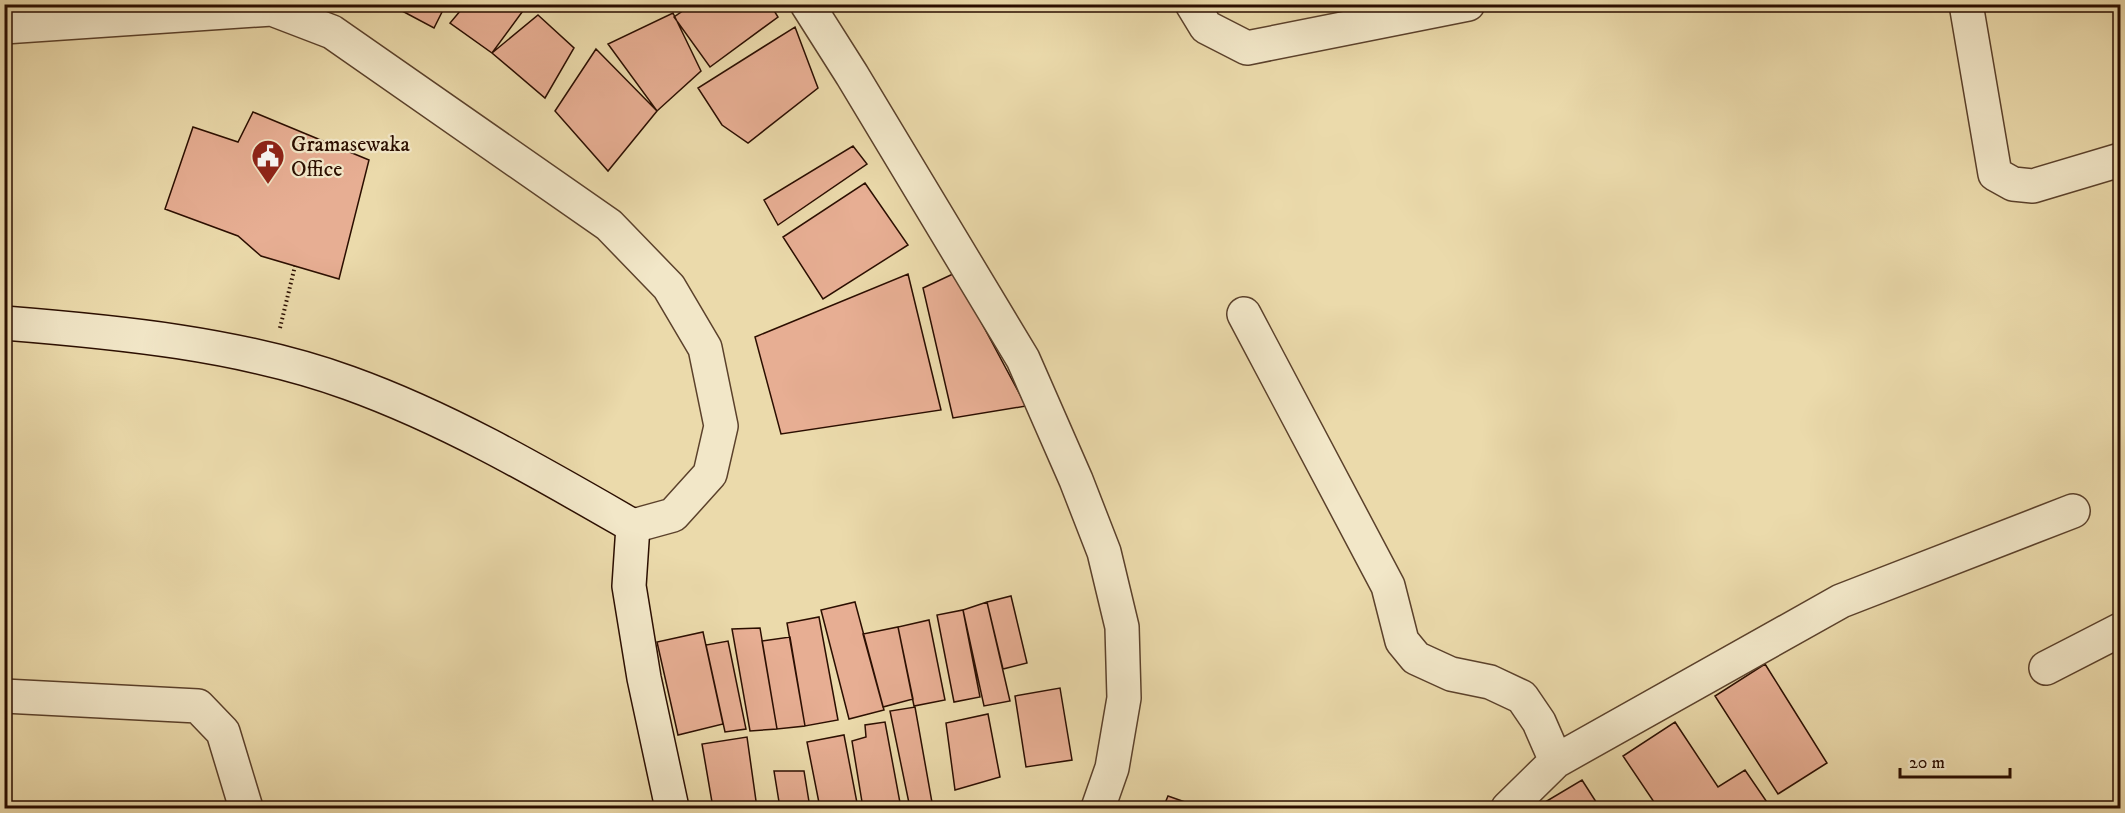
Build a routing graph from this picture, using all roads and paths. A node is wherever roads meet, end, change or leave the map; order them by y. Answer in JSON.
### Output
{"nodes":[{"id":1,"x":807,"y":4,"type":"edge"},
{"id":2,"x":1192,"y":4,"type":"edge"},
{"id":3,"x":1468,"y":4,"type":"edge"},
{"id":4,"x":1966,"y":4,"type":"edge"},
{"id":5,"x":4,"y":27,"type":"edge"},
{"id":6,"x":2121,"y":160,"type":"edge"},
{"id":7,"x":295,"y":266,"type":"dead end"},
{"id":8,"x":284,"y":310,"type":"dead end"},
{"id":9,"x":1244,"y":314,"type":"dead end"},
{"id":10,"x":4,"y":323,"type":"edge"},
{"id":11,"x":2073,"y":511,"type":"dead end"},
{"id":12,"x":633,"y":526,"type":"junction"},
{"id":13,"x":2121,"y":630,"type":"edge"},
{"id":14,"x":2046,"y":668,"type":"dead end"},
{"id":15,"x":4,"y":696,"type":"edge"},
{"id":16,"x":1556,"y":761,"type":"junction"},
{"id":17,"x":246,"y":808,"type":"edge"},
{"id":18,"x":672,"y":808,"type":"edge"},
{"id":19,"x":1098,"y":808,"type":"edge"},
{"id":20,"x":1508,"y":808,"type":"edge"}],
"edges":[{"from":1,"to":19,"type":"street"},
{"from":2,"to":3,"type":"street"},
{"from":4,"to":6,"type":"street"},
{"from":5,"to":12,"type":"street"},
{"from":7,"to":8,"type":"path"},
{"from":9,"to":16,"type":"street"},
{"from":10,"to":12,"type":"street"},
{"from":11,"to":16,"type":"street"},
{"from":12,"to":18,"type":"street"},
{"from":13,"to":14,"type":"street"},
{"from":15,"to":17,"type":"street"},
{"from":16,"to":20,"type":"street"}]}
